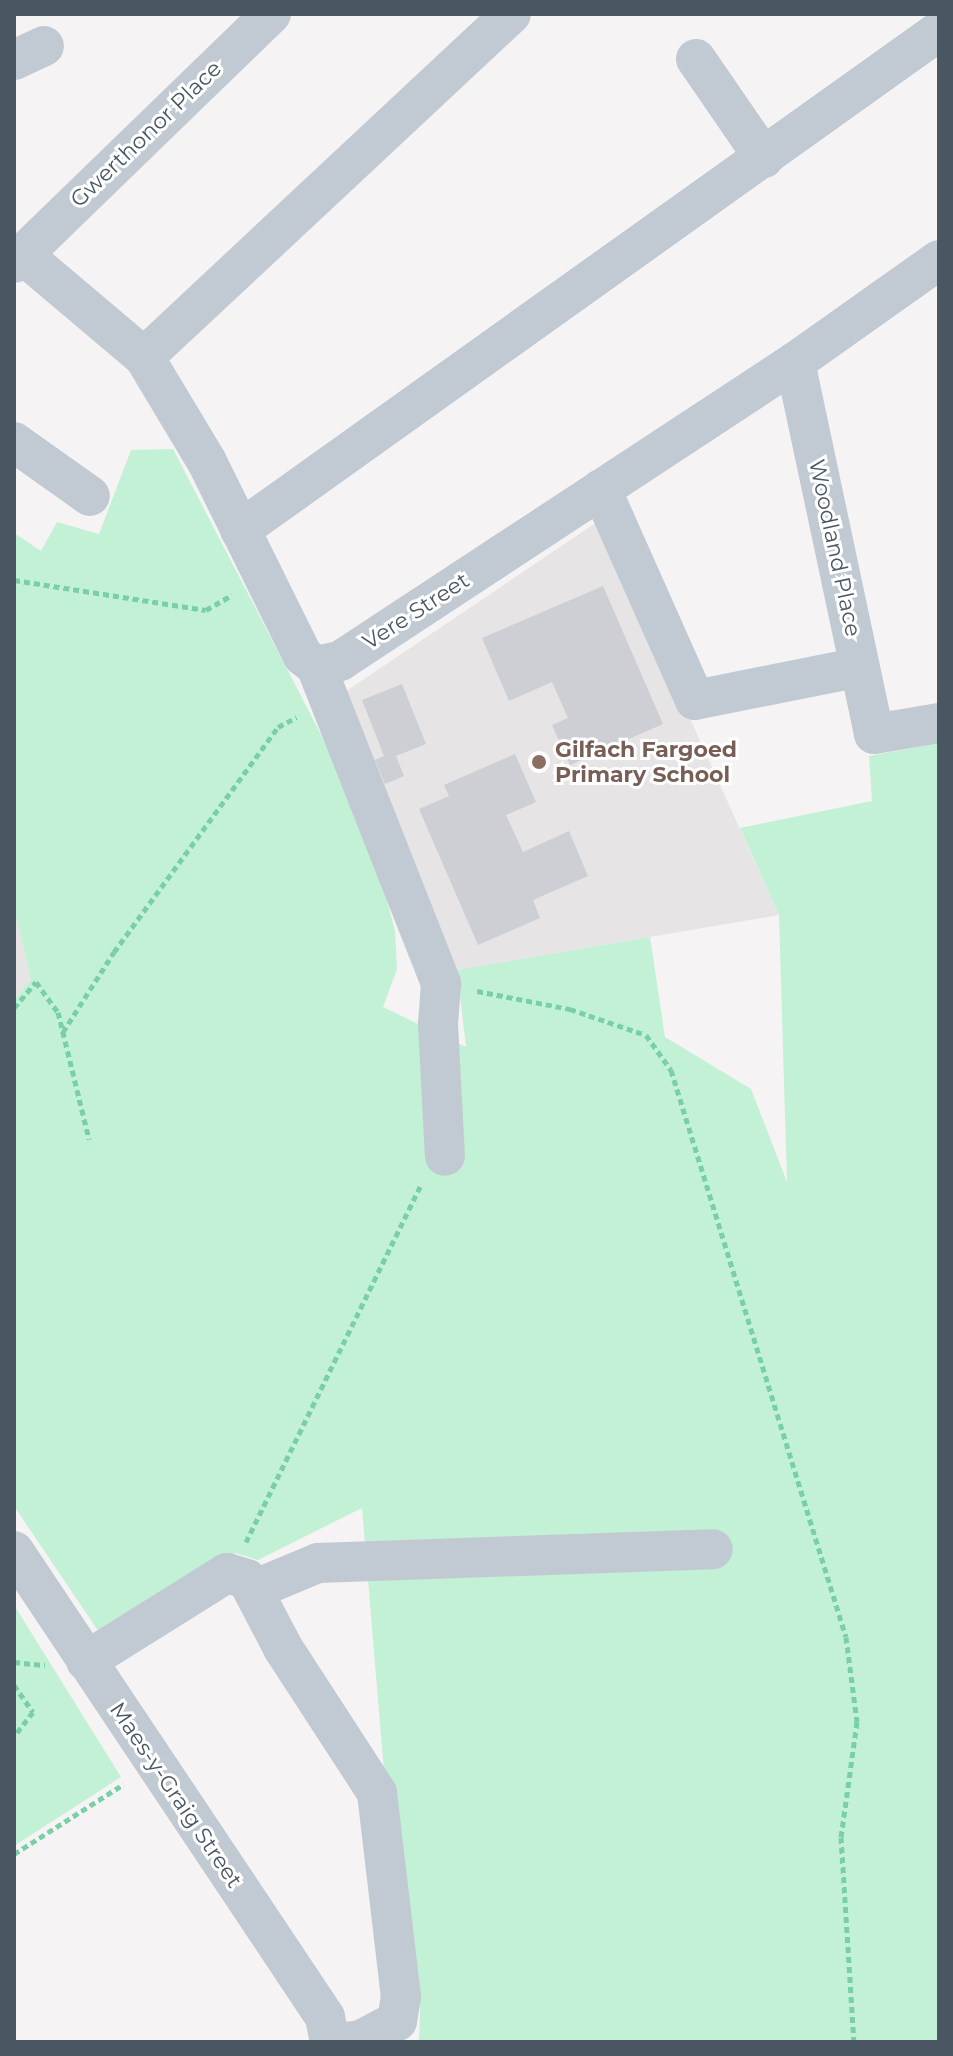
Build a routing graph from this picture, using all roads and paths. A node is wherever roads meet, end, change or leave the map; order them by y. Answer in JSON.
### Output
{"nodes":[{"id":1,"x":271,"y":14,"type":"edge"},
{"id":2,"x":511,"y":14,"type":"edge"},
{"id":3,"x":939,"y":31,"type":"edge"},
{"id":4,"x":696,"y":59,"type":"dead end"},
{"id":5,"x":764,"y":158,"type":"junction"},
{"id":6,"x":18,"y":258,"type":"edge"},
{"id":7,"x":939,"y":260,"type":"edge"},
{"id":8,"x":144,"y":357,"type":"junction"},
{"id":9,"x":795,"y":362,"type":"junction"},
{"id":10,"x":14,"y":442,"type":"edge"},
{"id":11,"x":601,"y":489,"type":"junction"},
{"id":12,"x":90,"y":496,"type":"dead end"},
{"id":13,"x":240,"y":530,"type":"junction"},
{"id":14,"x":264,"y":577,"type":"junction"},
{"id":15,"x":14,"y":580,"type":"edge"},
{"id":16,"x":316,"y":666,"type":"junction"},
{"id":17,"x":860,"y":667,"type":"junction"},
{"id":18,"x":305,"y":712,"type":"dead end"},
{"id":19,"x":939,"y":723,"type":"edge"},
{"id":20,"x":441,"y":984,"type":"junction"},
{"id":21,"x":14,"y":1008,"type":"edge"},
{"id":22,"x":63,"y":1032,"type":"junction"},
{"id":23,"x":89,"y":1139,"type":"dead end"},
{"id":24,"x":445,"y":1156,"type":"joint"},
{"id":25,"x":713,"y":1549,"type":"dead end"},
{"id":26,"x":14,"y":1551,"type":"edge"},
{"id":27,"x":240,"y":1582,"type":"junction"},
{"id":28,"x":86,"y":1661,"type":"junction"},
{"id":29,"x":14,"y":1685,"type":"edge"},
{"id":30,"x":14,"y":1736,"type":"edge"},
{"id":31,"x":156,"y":1764,"type":"junction"},
{"id":32,"x":14,"y":1854,"type":"edge"},
{"id":33,"x":330,"y":2042,"type":"edge"},
{"id":34,"x":346,"y":2042,"type":"edge"},
{"id":35,"x":854,"y":2042,"type":"edge"}],
"edges":[{"from":1,"to":6,"type":"street","name":"Gwerthonor Place"},
{"from":2,"to":8,"type":"street"},
{"from":3,"to":5,"type":"street"},
{"from":4,"to":5,"type":"street"},
{"from":5,"to":13,"type":"street"},
{"from":6,"to":8,"type":"street"},
{"from":7,"to":9,"type":"street","name":"Vere Street"},
{"from":8,"to":13,"type":"street"},
{"from":9,"to":11,"type":"street","name":"Vere Street"},
{"from":9,"to":17,"type":"street","name":"Woodland Place"},
{"from":10,"to":12,"type":"street"},
{"from":11,"to":16,"type":"street","name":"Vere Street"},
{"from":11,"to":17,"type":"street"},
{"from":13,"to":14,"type":"street"},
{"from":14,"to":15,"type":"path"},
{"from":14,"to":16,"type":"street"},
{"from":16,"to":20,"type":"street"},
{"from":17,"to":19,"type":"street","name":"Woodland Place"},
{"from":18,"to":22,"type":"path"},
{"from":20,"to":24,"type":"street"},
{"from":20,"to":35,"type":"path"},
{"from":21,"to":22,"type":"path"},
{"from":22,"to":23,"type":"path"},
{"from":24,"to":27,"type":"path"},
{"from":25,"to":27,"type":"street"},
{"from":26,"to":28,"type":"street","name":"Maes-y-Graig Street"},
{"from":27,"to":28,"type":"street"},
{"from":27,"to":34,"type":"street"},
{"from":28,"to":31,"type":"street","name":"Maes-y-Graig Street"},
{"from":29,"to":30,"type":"path"},
{"from":31,"to":32,"type":"path"},
{"from":31,"to":33,"type":"street","name":"Maes-y-Graig Street"}]}
